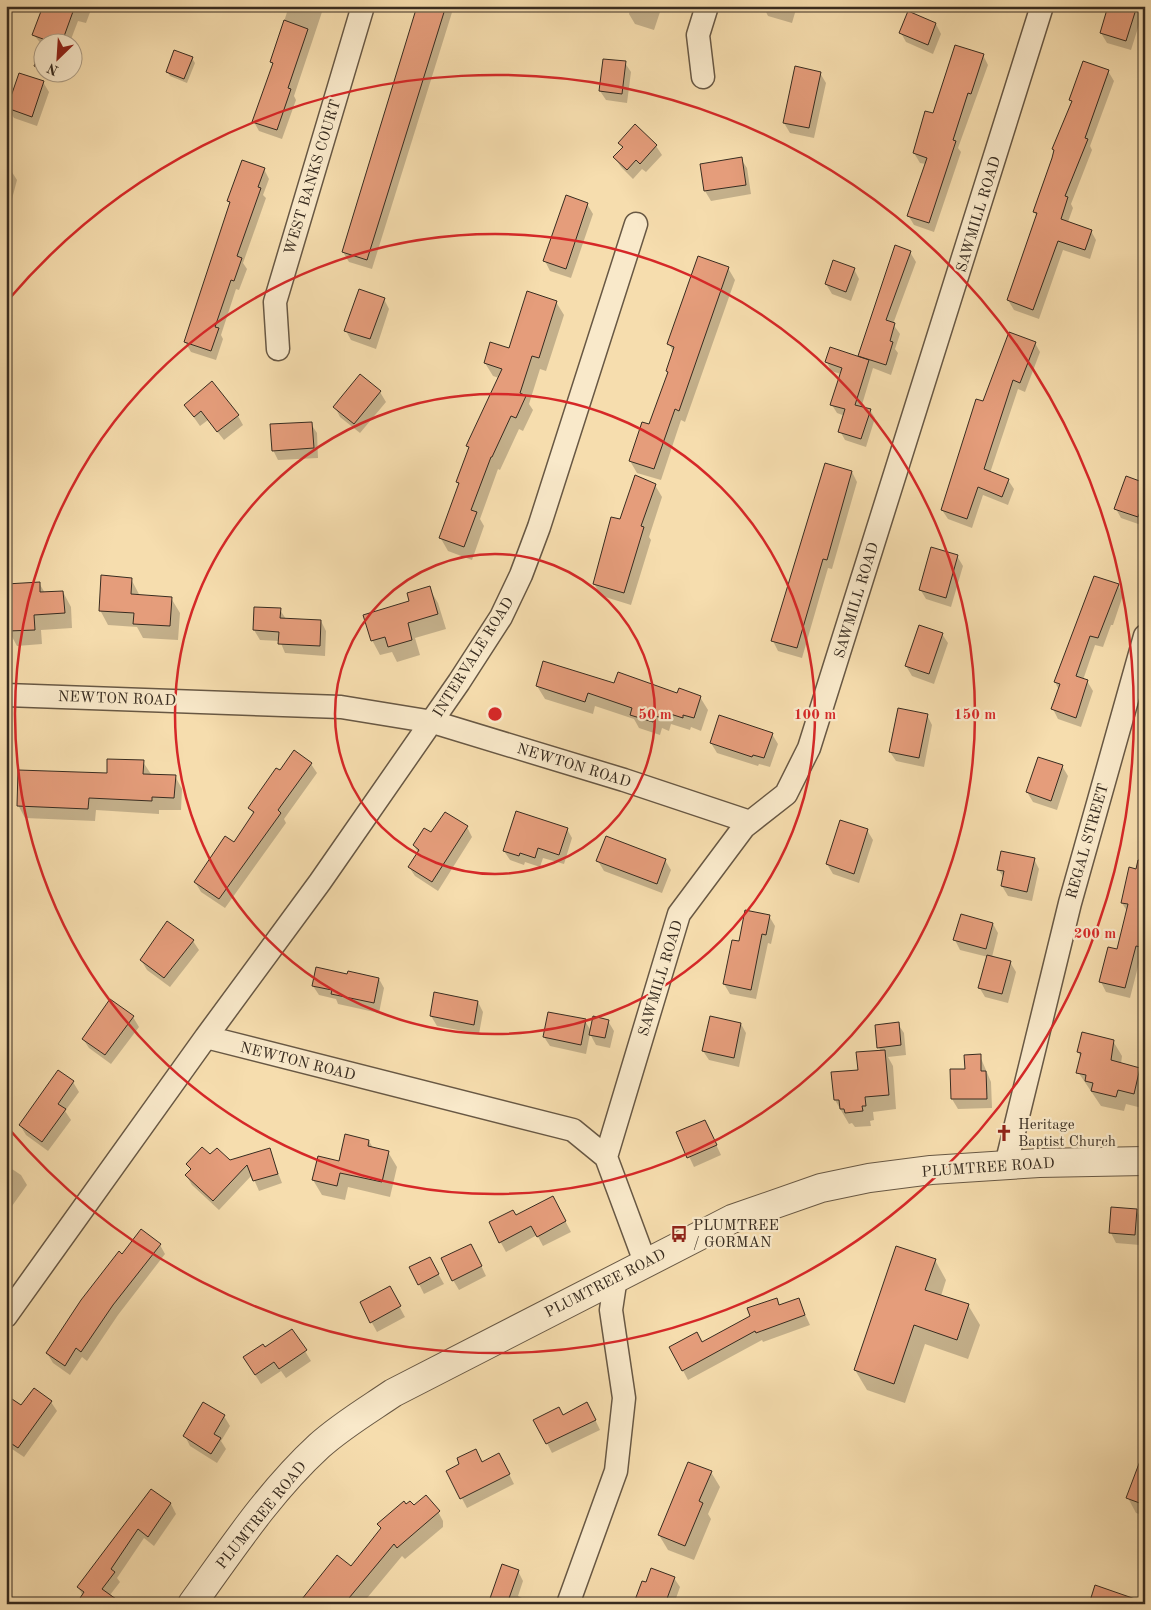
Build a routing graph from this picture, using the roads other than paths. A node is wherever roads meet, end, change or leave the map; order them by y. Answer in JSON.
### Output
{"nodes":[{"id":1,"x":363,"y":6,"type":"edge"},
{"id":2,"x":707,"y":6,"type":"edge"},
{"id":3,"x":1042,"y":6,"type":"edge"},
{"id":4,"x":702,"y":77,"type":"dead end"},
{"id":5,"x":636,"y":224,"type":"dead end"},
{"id":6,"x":278,"y":349,"type":"dead end"},
{"id":7,"x":1145,"y":636,"type":"edge"},
{"id":8,"x":6,"y":695,"type":"edge"},
{"id":9,"x":433,"y":722,"type":"junction"},
{"id":10,"x":750,"y":822,"type":"junction"},
{"id":11,"x":206,"y":1037,"type":"junction"},
{"id":12,"x":606,"y":1157,"type":"junction"},
{"id":13,"x":1145,"y":1161,"type":"edge"},
{"id":14,"x":1006,"y":1165,"type":"junction"},
{"id":15,"x":645,"y":1262,"type":"junction"},
{"id":16,"x":616,"y":1277,"type":"junction"},
{"id":17,"x":6,"y":1316,"type":"edge"},
{"id":18,"x":192,"y":1604,"type":"edge"},
{"id":19,"x":568,"y":1604,"type":"edge"}],
"edges":[{"from":1,"to":6,"type":"street","name":"WEST BANKS COURT"},
{"from":2,"to":4,"type":"street"},
{"from":3,"to":10,"type":"street","name":"SAWMILL ROAD"},
{"from":5,"to":9,"type":"street","name":"INTERVALE ROAD"},
{"from":7,"to":14,"type":"street","name":"REGAL STREET"},
{"from":8,"to":9,"type":"street","name":"NEWTON ROAD"},
{"from":9,"to":10,"type":"street","name":"NEWTON ROAD"},
{"from":9,"to":11,"type":"street","name":"INTERVALE ROAD"},
{"from":10,"to":12,"type":"street","name":"SAWMILL ROAD"},
{"from":11,"to":12,"type":"street","name":"NEWTON ROAD"},
{"from":11,"to":17,"type":"street"},
{"from":12,"to":15,"type":"street"},
{"from":13,"to":14,"type":"street","name":"PLUMTREE ROAD"},
{"from":14,"to":15,"type":"street","name":"PLUMTREE ROAD"},
{"from":15,"to":16,"type":"street","name":"PLUMTREE ROAD"},
{"from":16,"to":18,"type":"street","name":"PLUMTREE ROAD"},
{"from":16,"to":19,"type":"street"}]}
